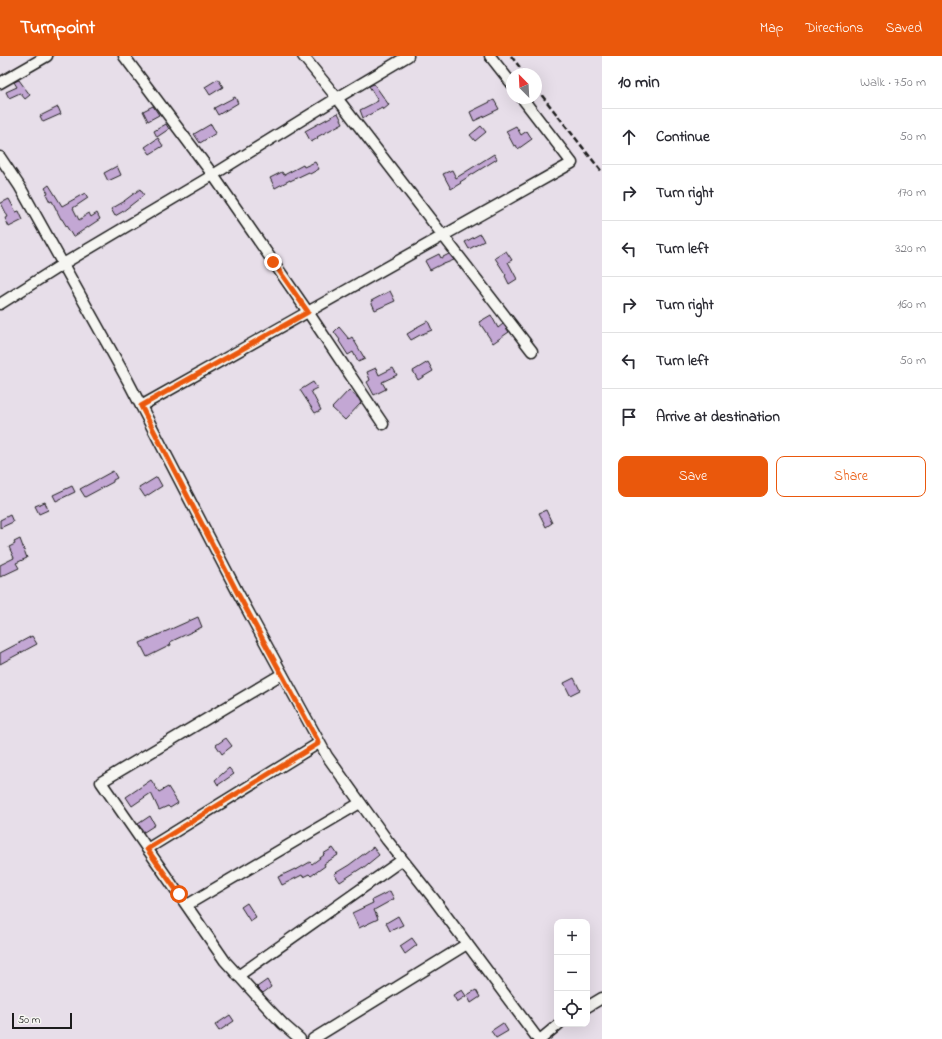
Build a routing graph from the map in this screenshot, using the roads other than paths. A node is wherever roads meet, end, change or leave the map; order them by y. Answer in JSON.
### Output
{"nodes":[{"id":1,"x":47,"y":56,"type":"edge"},
{"id":2,"x":124,"y":56,"type":"edge"},
{"id":3,"x":304,"y":56,"type":"edge"},
{"id":4,"x":408,"y":56,"type":"edge"},
{"id":5,"x":490,"y":56,"type":"edge"},
{"id":6,"x":506,"y":76,"type":"edge"},
{"id":7,"x":0,"y":83,"type":"edge"},
{"id":8,"x":337,"y":98,"type":"junction"},
{"id":9,"x":527,"y":104,"type":"edge"},
{"id":10,"x":0,"y":157,"type":"edge"},
{"id":11,"x":213,"y":175,"type":"junction"},
{"id":12,"x":443,"y":235,"type":"junction"},
{"id":13,"x":63,"y":264,"type":"junction"},
{"id":14,"x":0,"y":304,"type":"edge"},
{"id":15,"x":308,"y":312,"type":"junction"},
{"id":16,"x":532,"y":351,"type":"dead end"},
{"id":17,"x":141,"y":406,"type":"junction"},
{"id":18,"x":382,"y":424,"type":"dead end"},
{"id":19,"x":282,"y":674,"type":"junction"},
{"id":20,"x":319,"y":743,"type":"junction"},
{"id":21,"x":360,"y":803,"type":"junction"},
{"id":22,"x":147,"y":849,"type":"junction"},
{"id":23,"x":402,"y":860,"type":"junction"},
{"id":24,"x":187,"y":905,"type":"junction"},
{"id":25,"x":467,"y":944,"type":"junction"},
{"id":26,"x":238,"y":976,"type":"junction"},
{"id":27,"x":602,"y":998,"type":"edge"},
{"id":28,"x":590,"y":1005,"type":"edge"},
{"id":29,"x":555,"y":1027,"type":"edge"},
{"id":30,"x":300,"y":1039,"type":"edge"},
{"id":31,"x":313,"y":1039,"type":"edge"},
{"id":32,"x":538,"y":1039,"type":"edge"},
{"id":33,"x":541,"y":1039,"type":"edge"}],
"edges":[{"from":1,"to":7,"type":"street"},
{"from":2,"to":11,"type":"street"},
{"from":3,"to":8,"type":"street"},
{"from":4,"to":8,"type":"street"},
{"from":5,"to":6,"type":"street"},
{"from":8,"to":11,"type":"street"},
{"from":8,"to":12,"type":"street"},
{"from":9,"to":12,"type":"street"},
{"from":10,"to":13,"type":"street"},
{"from":11,"to":13,"type":"street"},
{"from":11,"to":15,"type":"street"},
{"from":12,"to":15,"type":"street"},
{"from":12,"to":16,"type":"street"},
{"from":13,"to":14,"type":"street"},
{"from":13,"to":17,"type":"street"},
{"from":15,"to":17,"type":"street"},
{"from":15,"to":18,"type":"street"},
{"from":17,"to":19,"type":"street"},
{"from":19,"to":20,"type":"street"},
{"from":19,"to":22,"type":"street"},
{"from":20,"to":21,"type":"street"},
{"from":20,"to":22,"type":"street"},
{"from":21,"to":23,"type":"street"},
{"from":21,"to":24,"type":"street"},
{"from":22,"to":24,"type":"street"},
{"from":23,"to":25,"type":"street"},
{"from":23,"to":26,"type":"street"},
{"from":24,"to":26,"type":"street"},
{"from":25,"to":31,"type":"street"},
{"from":25,"to":32,"type":"street"},
{"from":26,"to":30,"type":"street"},
{"from":27,"to":28,"type":"street"},
{"from":29,"to":33,"type":"street"}]}
